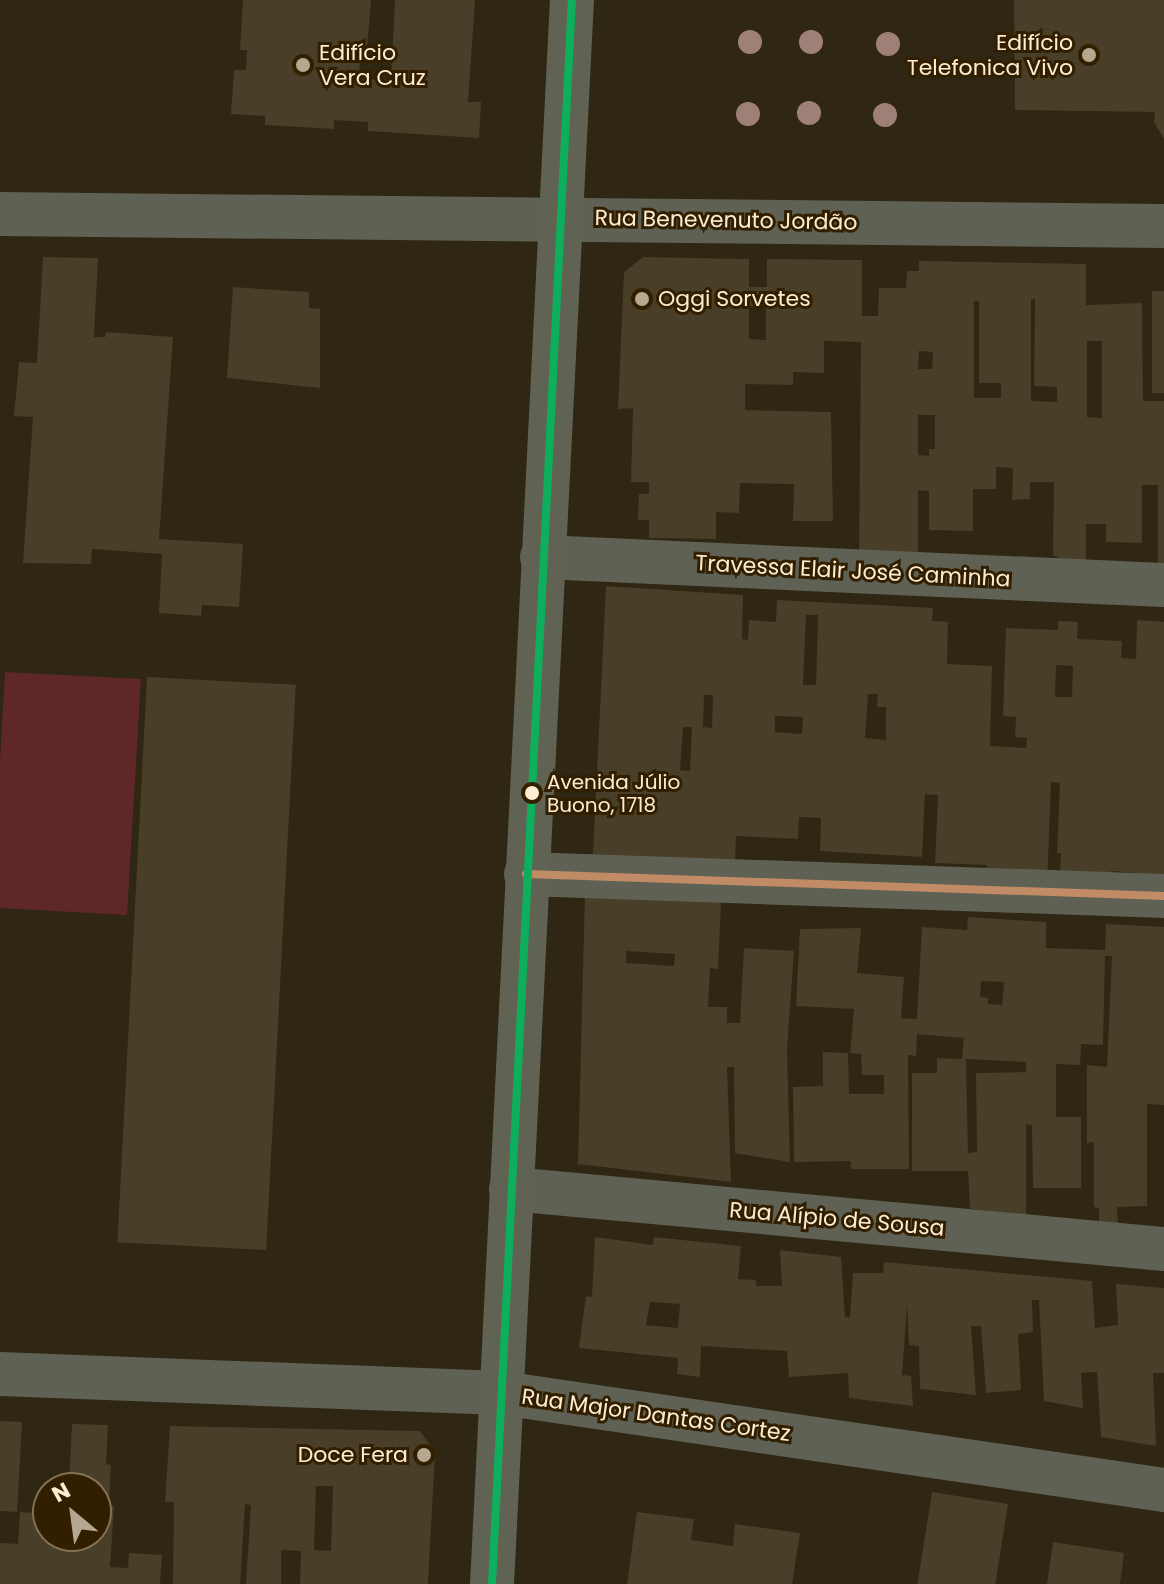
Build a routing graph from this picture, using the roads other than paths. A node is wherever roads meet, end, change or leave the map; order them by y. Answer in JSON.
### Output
{"nodes":[{"id":1,"x":572,"y":0,"type":"edge"},
{"id":2,"x":0,"y":214,"type":"edge"},
{"id":3,"x":559,"y":218,"type":"junction"},
{"id":4,"x":1164,"y":226,"type":"edge"},
{"id":5,"x":542,"y":557,"type":"junction"},
{"id":6,"x":1164,"y":585,"type":"edge"},
{"id":7,"x":526,"y":874,"type":"junction"},
{"id":8,"x":1164,"y":896,"type":"edge"},
{"id":9,"x":511,"y":1189,"type":"junction"},
{"id":10,"x":1164,"y":1249,"type":"edge"},
{"id":11,"x":0,"y":1374,"type":"edge"},
{"id":12,"x":501,"y":1393,"type":"junction"},
{"id":13,"x":1164,"y":1490,"type":"edge"},
{"id":14,"x":492,"y":1584,"type":"edge"}],
"edges":[{"from":1,"to":3,"type":"main road"},
{"from":2,"to":3,"type":"street","name":"Rua Benevenuto Jordão"},
{"from":3,"to":4,"type":"street","name":"Rua Benevenuto Jordão"},
{"from":3,"to":5,"type":"main road"},
{"from":5,"to":6,"type":"street","name":"Travessa Elair José Caminha"},
{"from":5,"to":7,"type":"main road"},
{"from":7,"to":8,"type":"street"},
{"from":7,"to":9,"type":"main road"},
{"from":9,"to":10,"type":"street","name":"Rua Alípio de Sousa"},
{"from":9,"to":12,"type":"main road"},
{"from":11,"to":12,"type":"street","name":"Rua Major Dantas Cortez"},
{"from":12,"to":13,"type":"street","name":"Rua Major Dantas Cortez"},
{"from":12,"to":14,"type":"main road"}]}
